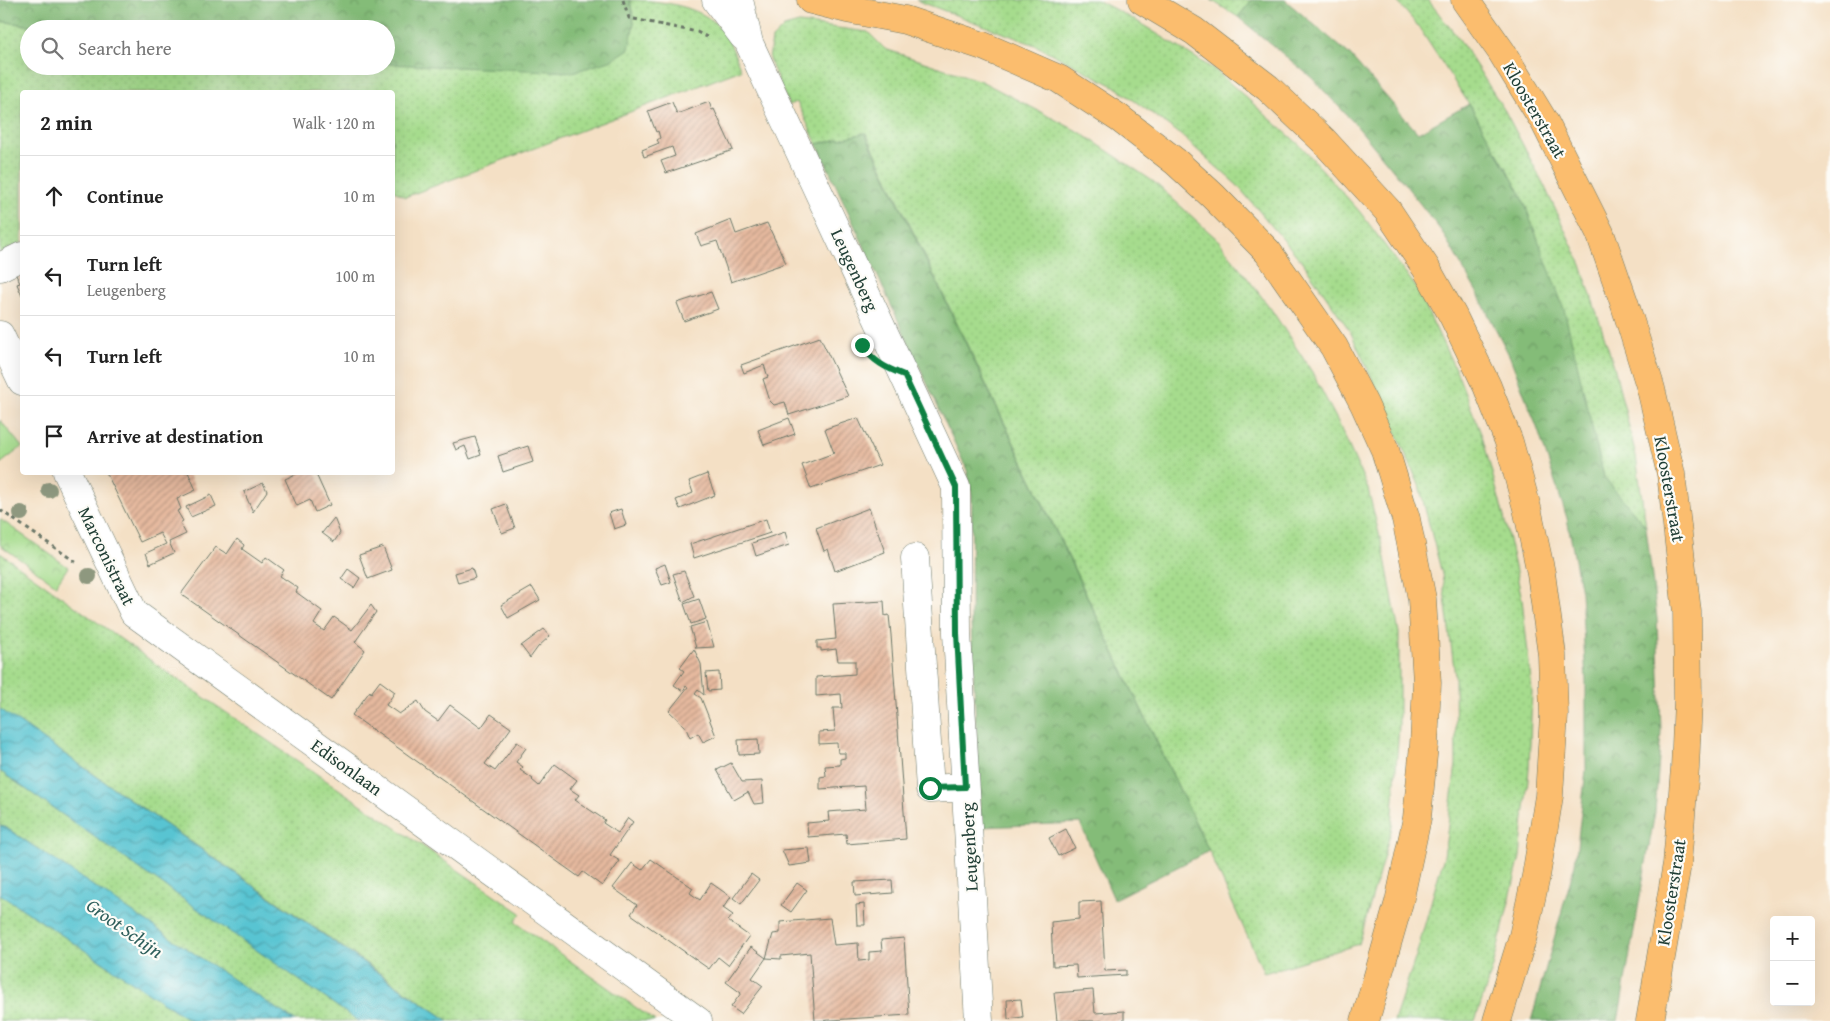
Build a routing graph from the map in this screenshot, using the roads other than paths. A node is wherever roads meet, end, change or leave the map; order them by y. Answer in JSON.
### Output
{"nodes":[{"id":1,"x":716,"y":0,"type":"edge"},
{"id":2,"x":739,"y":0,"type":"edge"},
{"id":3,"x":811,"y":0,"type":"edge"},
{"id":4,"x":1142,"y":0,"type":"edge"},
{"id":5,"x":1465,"y":0,"type":"edge"},
{"id":6,"x":749,"y":43,"type":"junction"},
{"id":7,"x":20,"y":257,"type":"edge"},
{"id":8,"x":0,"y":267,"type":"edge"},
{"id":9,"x":3,"y":349,"type":"edge"},
{"id":10,"x":20,"y":378,"type":"edge"},
{"id":11,"x":68,"y":475,"type":"edge"},
{"id":12,"x":915,"y":558,"type":"dead end"},
{"id":13,"x":134,"y":613,"type":"joint"},
{"id":14,"x":965,"y":787,"type":"junction"},
{"id":15,"x":698,"y":1021,"type":"edge"},
{"id":16,"x":979,"y":1021,"type":"edge"},
{"id":17,"x":1365,"y":1021,"type":"edge"},
{"id":18,"x":1497,"y":1021,"type":"edge"},
{"id":19,"x":1650,"y":1021,"type":"edge"}],
"edges":[{"from":1,"to":6,"type":"street"},
{"from":2,"to":6,"type":"street","name":"Leugenberg"},
{"from":3,"to":17,"type":"main road"},
{"from":4,"to":18,"type":"main road"},
{"from":5,"to":19,"type":"main road","name":"Kloosterstraat"},
{"from":6,"to":14,"type":"street","name":"Leugenberg"},
{"from":7,"to":8,"type":"street"},
{"from":9,"to":10,"type":"street"},
{"from":11,"to":13,"type":"street","name":"Marconistraat"},
{"from":12,"to":14,"type":"street"},
{"from":13,"to":15,"type":"street","name":"Edisonlaan"},
{"from":14,"to":16,"type":"street","name":"Leugenberg"}]}
